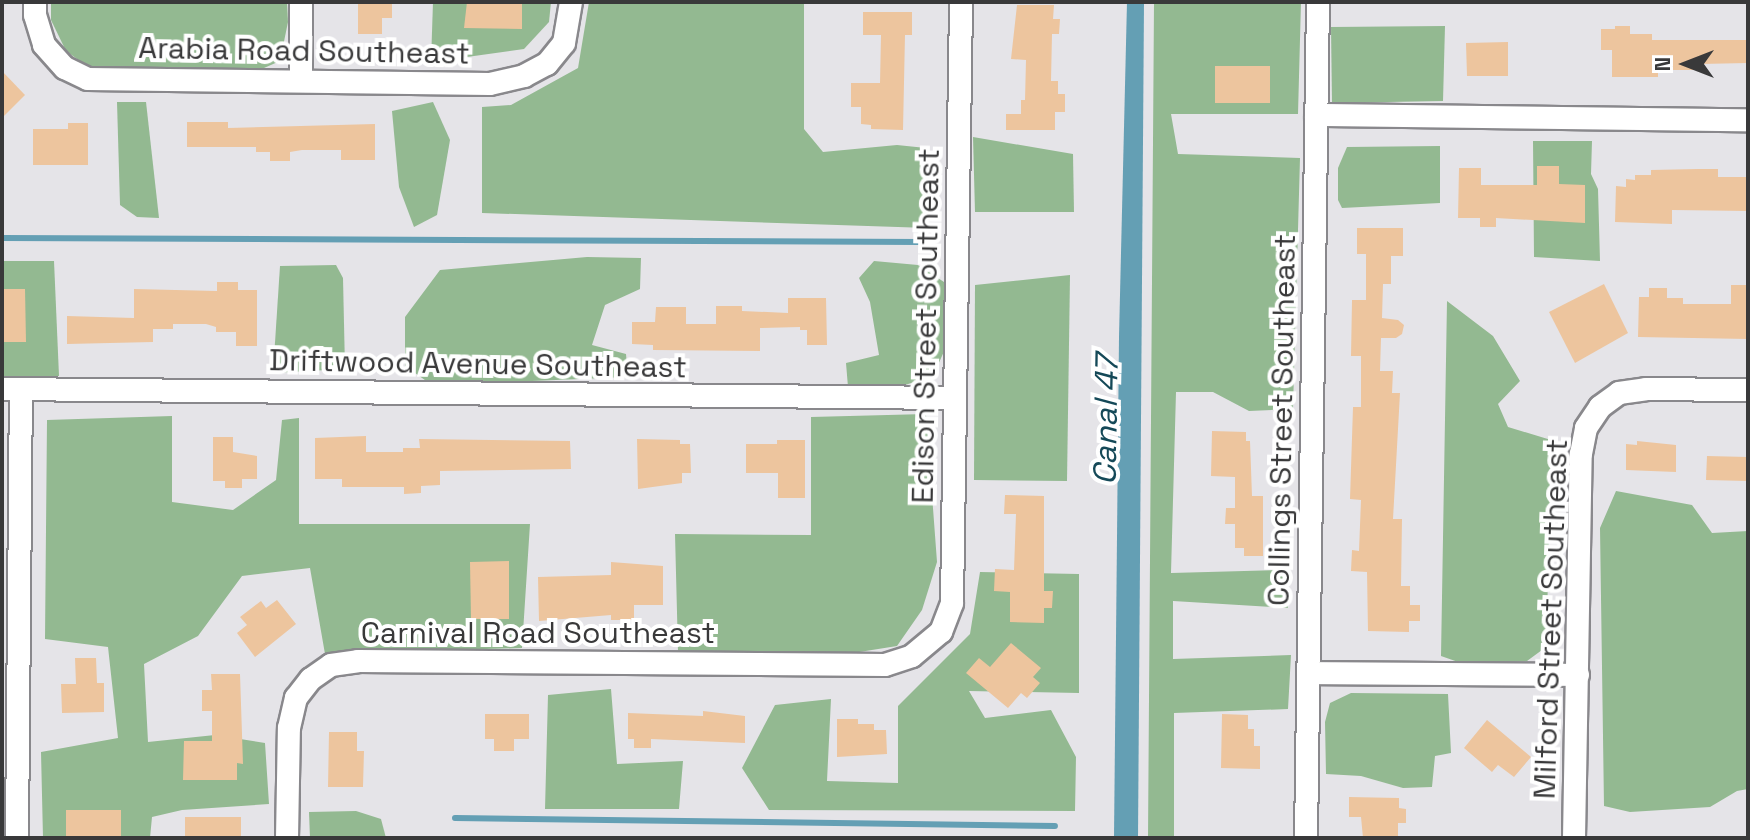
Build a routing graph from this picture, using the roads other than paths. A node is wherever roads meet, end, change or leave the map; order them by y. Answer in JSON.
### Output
{"nodes":[{"id":1,"x":35,"y":2,"type":"edge"},
{"id":2,"x":301,"y":2,"type":"edge"},
{"id":3,"x":571,"y":2,"type":"edge"},
{"id":4,"x":961,"y":2,"type":"edge"},
{"id":5,"x":1318,"y":2,"type":"edge"},
{"id":6,"x":301,"y":80,"type":"junction"},
{"id":7,"x":1316,"y":115,"type":"junction"},
{"id":8,"x":1748,"y":120,"type":"edge"},
{"id":9,"x":11,"y":390,"type":"edge"},
{"id":10,"x":1748,"y":390,"type":"edge"},
{"id":11,"x":953,"y":398,"type":"junction"},
{"id":12,"x":929,"y":643,"type":"joint"},
{"id":13,"x":1309,"y":673,"type":"junction"},
{"id":14,"x":1578,"y":675,"type":"junction"},
{"id":15,"x":17,"y":838,"type":"edge"},
{"id":16,"x":287,"y":838,"type":"edge"},
{"id":17,"x":1306,"y":838,"type":"edge"},
{"id":18,"x":1574,"y":838,"type":"edge"}],
"edges":[{"from":1,"to":6,"type":"street","name":"Arabia Road Southeast"},
{"from":2,"to":6,"type":"street"},
{"from":3,"to":6,"type":"street","name":"Arabia Road Southeast"},
{"from":4,"to":11,"type":"street","name":"Edison Street Southeast"},
{"from":5,"to":7,"type":"street","name":"Collings Street Southeast"},
{"from":7,"to":8,"type":"street"},
{"from":7,"to":13,"type":"street","name":"Collings Street Southeast"},
{"from":9,"to":11,"type":"street","name":"Driftwood Avenue Southeast"},
{"from":9,"to":15,"type":"street"},
{"from":10,"to":14,"type":"street","name":"Milford Street Southeast"},
{"from":11,"to":12,"type":"street","name":"Edison Street Southeast"},
{"from":12,"to":16,"type":"street","name":"Carnival Road Southeast"},
{"from":13,"to":14,"type":"street"},
{"from":13,"to":17,"type":"street","name":"Collings Street Southeast"},
{"from":14,"to":18,"type":"street","name":"Milford Street Southeast"}]}
